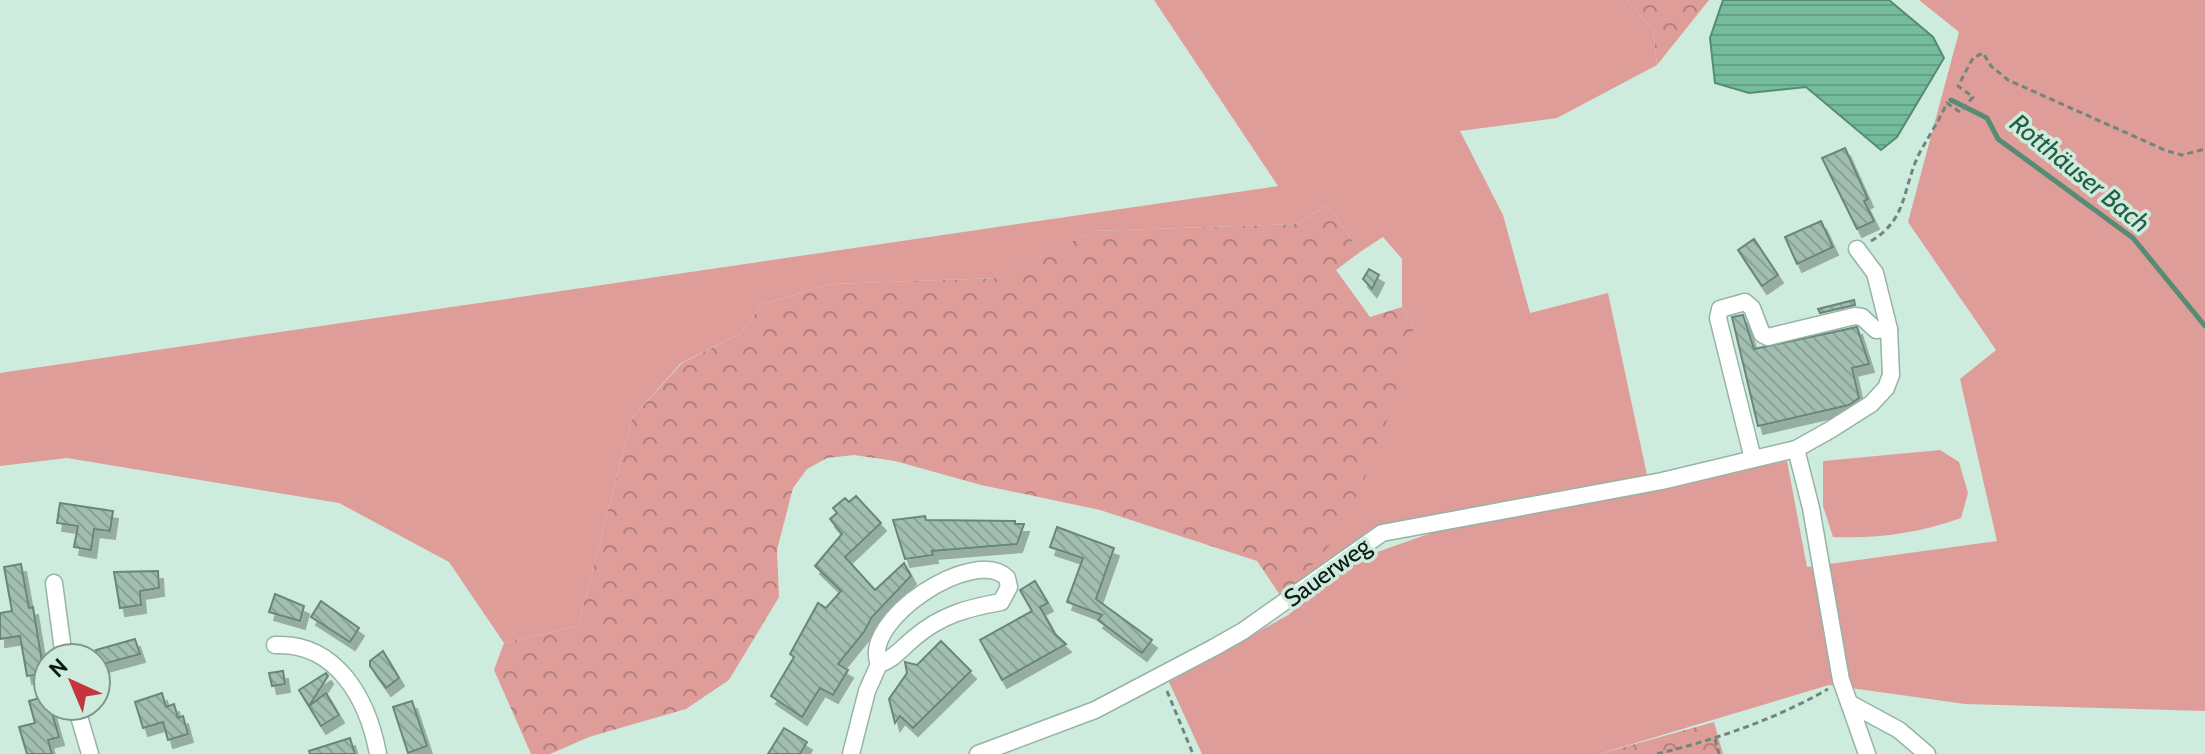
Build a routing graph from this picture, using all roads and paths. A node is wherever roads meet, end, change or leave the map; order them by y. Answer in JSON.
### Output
{"nodes":[{"id":1,"x":2205,"y":149,"type":"edge"},
{"id":2,"x":1857,"y":249,"type":"joint"},
{"id":3,"x":1889,"y":329,"type":"junction"},
{"id":4,"x":1796,"y":449,"type":"junction"},
{"id":5,"x":1753,"y":459,"type":"junction"},
{"id":6,"x":54,"y":583,"type":"dead end"},
{"id":7,"x":62,"y":642,"type":"edge"},
{"id":8,"x":275,"y":645,"type":"dead end"},
{"id":9,"x":879,"y":664,"type":"junction"},
{"id":10,"x":1165,"y":674,"type":"junction"},
{"id":11,"x":1816,"y":695,"type":"dead end"},
{"id":12,"x":1851,"y":704,"type":"junction"},
{"id":13,"x":81,"y":722,"type":"edge"},
{"id":14,"x":1715,"y":739,"type":"junction"},
{"id":15,"x":90,"y":754,"type":"edge"},
{"id":16,"x":378,"y":754,"type":"edge"},
{"id":17,"x":851,"y":754,"type":"edge"},
{"id":18,"x":978,"y":754,"type":"edge"},
{"id":19,"x":1193,"y":754,"type":"edge"},
{"id":20,"x":1657,"y":754,"type":"edge"},
{"id":21,"x":1719,"y":754,"type":"edge"},
{"id":22,"x":1867,"y":754,"type":"edge"},
{"id":23,"x":1927,"y":754,"type":"edge"}],
"edges":[{"from":1,"to":2,"type":"path"},
{"from":2,"to":3,"type":"street","name":"Sauerweg"},
{"from":3,"to":4,"type":"street","name":"Sauerweg"},
{"from":3,"to":5,"type":"street"},
{"from":4,"to":5,"type":"street","name":"Sauerweg"},
{"from":4,"to":12,"type":"street"},
{"from":5,"to":10,"type":"street","name":"Sauerweg"},
{"from":6,"to":7,"type":"street"},
{"from":8,"to":16,"type":"street"},
{"from":9,"to":9,"type":"street"},
{"from":9,"to":17,"type":"street"},
{"from":10,"to":18,"type":"street","name":"Sauerweg"},
{"from":10,"to":19,"type":"path"},
{"from":11,"to":14,"type":"path"},
{"from":12,"to":22,"type":"street"},
{"from":12,"to":23,"type":"street"},
{"from":13,"to":15,"type":"street"},
{"from":14,"to":20,"type":"path"},
{"from":14,"to":21,"type":"path"}]}
